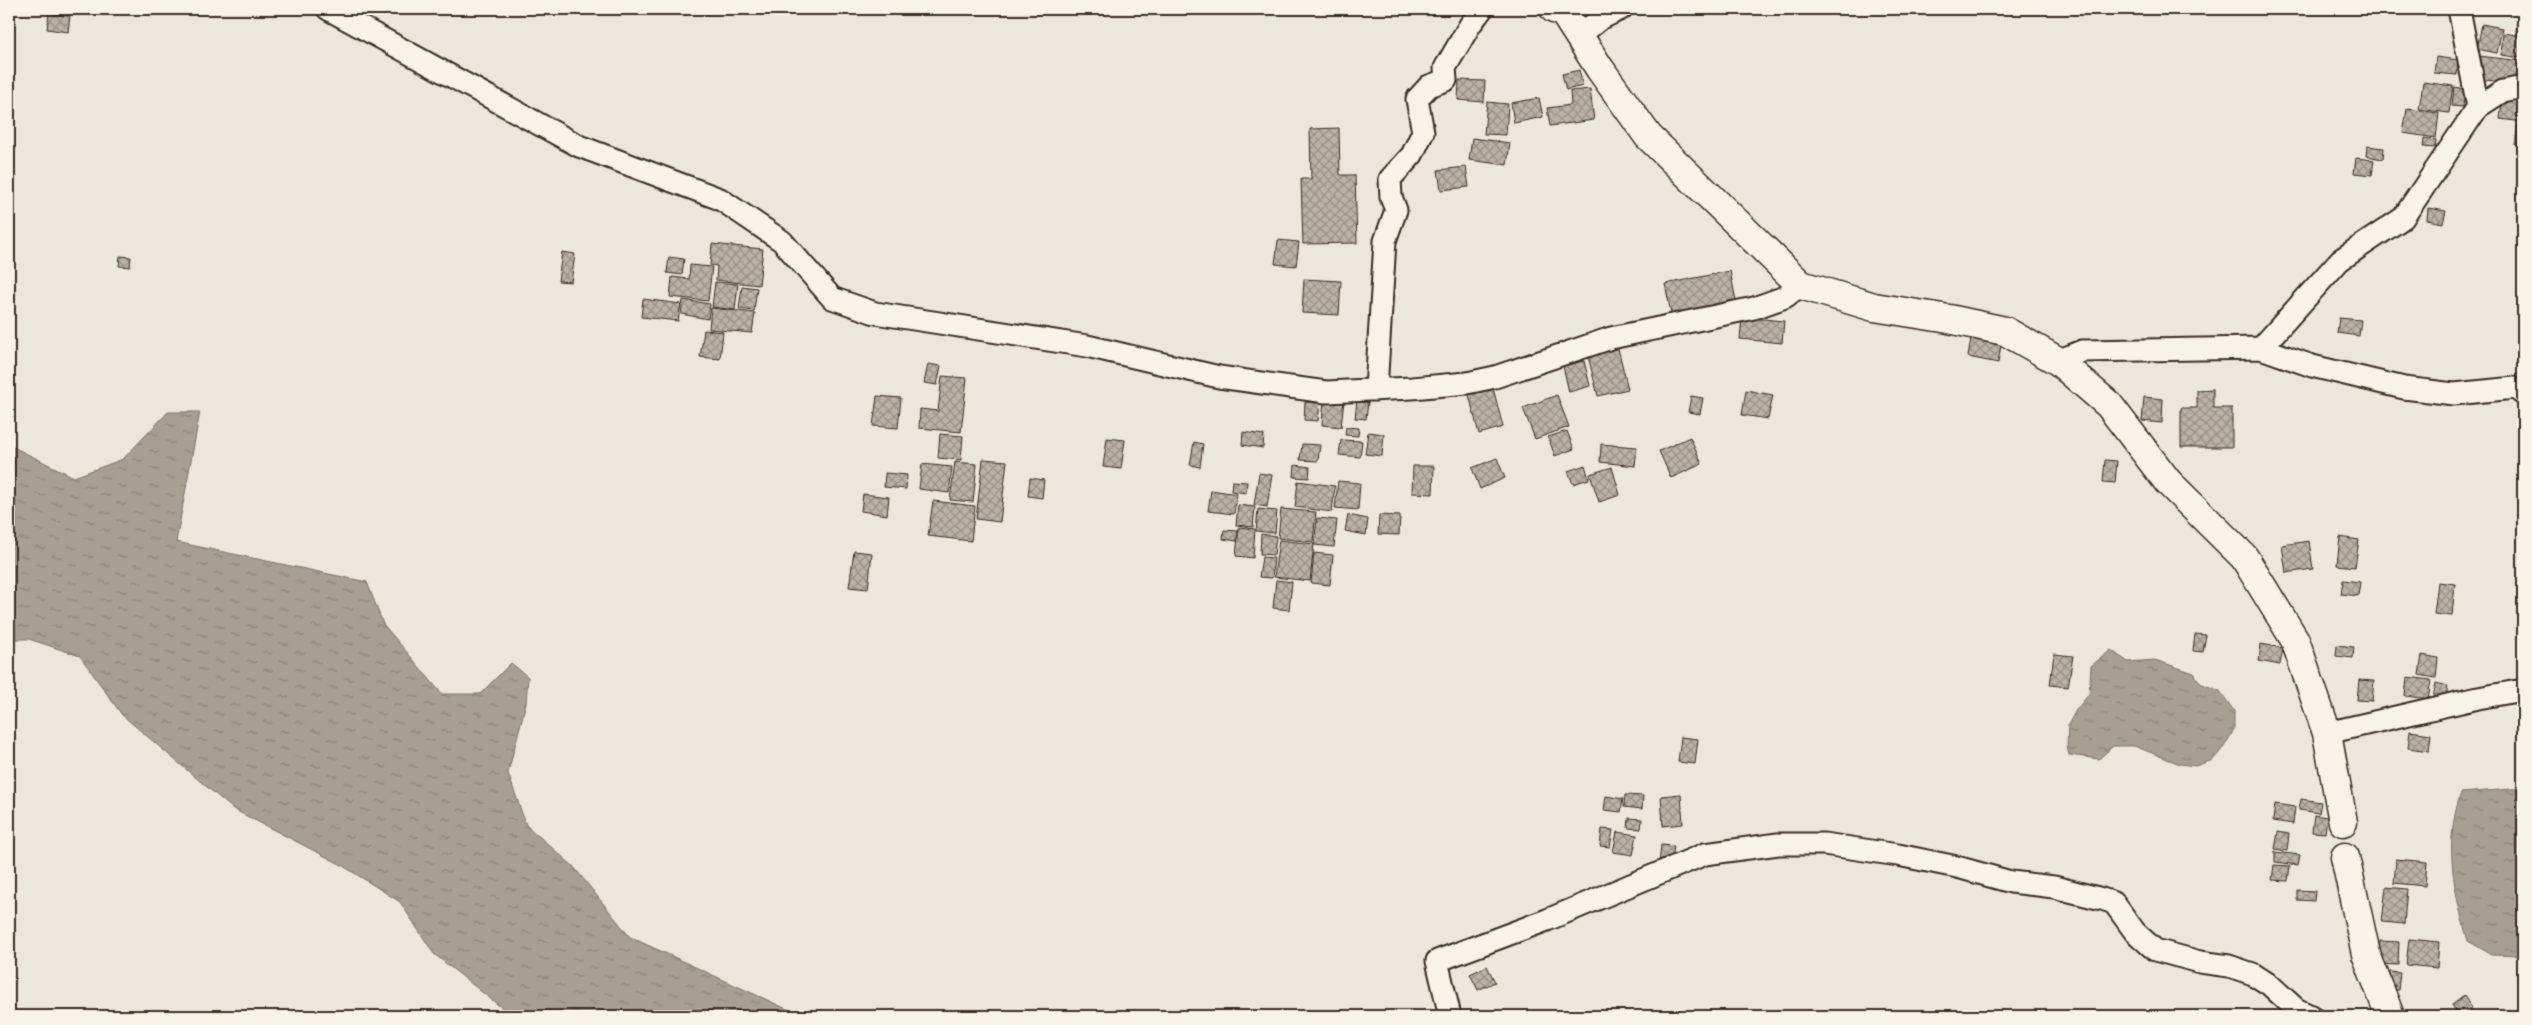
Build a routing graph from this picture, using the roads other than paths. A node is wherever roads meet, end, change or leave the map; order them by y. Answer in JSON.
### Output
{"nodes":[{"id":1,"x":328,"y":9,"type":"edge"},
{"id":2,"x":1482,"y":9,"type":"edge"},
{"id":3,"x":1554,"y":9,"type":"edge"},
{"id":4,"x":1621,"y":9,"type":"edge"},
{"id":5,"x":2459,"y":9,"type":"edge"},
{"id":6,"x":1579,"y":36,"type":"junction"},
{"id":7,"x":2523,"y":87,"type":"edge"},
{"id":8,"x":2478,"y":107,"type":"junction"},
{"id":9,"x":1801,"y":285,"type":"junction"},
{"id":10,"x":2261,"y":348,"type":"junction"},
{"id":11,"x":2058,"y":361,"type":"junction"},
{"id":12,"x":1376,"y":390,"type":"junction"},
{"id":13,"x":2523,"y":394,"type":"edge"},
{"id":14,"x":2523,"y":690,"type":"edge"},
{"id":15,"x":2327,"y":733,"type":"junction"},
{"id":16,"x":2343,"y":822,"type":"dead end"},
{"id":17,"x":2345,"y":856,"type":"dead end"},
{"id":18,"x":1450,"y":1016,"type":"edge"},
{"id":19,"x":2311,"y":1016,"type":"edge"},
{"id":20,"x":2390,"y":1016,"type":"edge"}],
"edges":[{"from":1,"to":12,"type":"street"},
{"from":2,"to":12,"type":"street"},
{"from":3,"to":6,"type":"street"},
{"from":4,"to":6,"type":"street"},
{"from":5,"to":8,"type":"street"},
{"from":6,"to":9,"type":"street"},
{"from":7,"to":8,"type":"street"},
{"from":8,"to":10,"type":"street"},
{"from":9,"to":11,"type":"street"},
{"from":9,"to":12,"type":"street"},
{"from":10,"to":11,"type":"street"},
{"from":10,"to":13,"type":"street"},
{"from":11,"to":15,"type":"street"},
{"from":14,"to":15,"type":"street"},
{"from":15,"to":16,"type":"street"},
{"from":17,"to":20,"type":"street"},
{"from":18,"to":19,"type":"street"}]}
